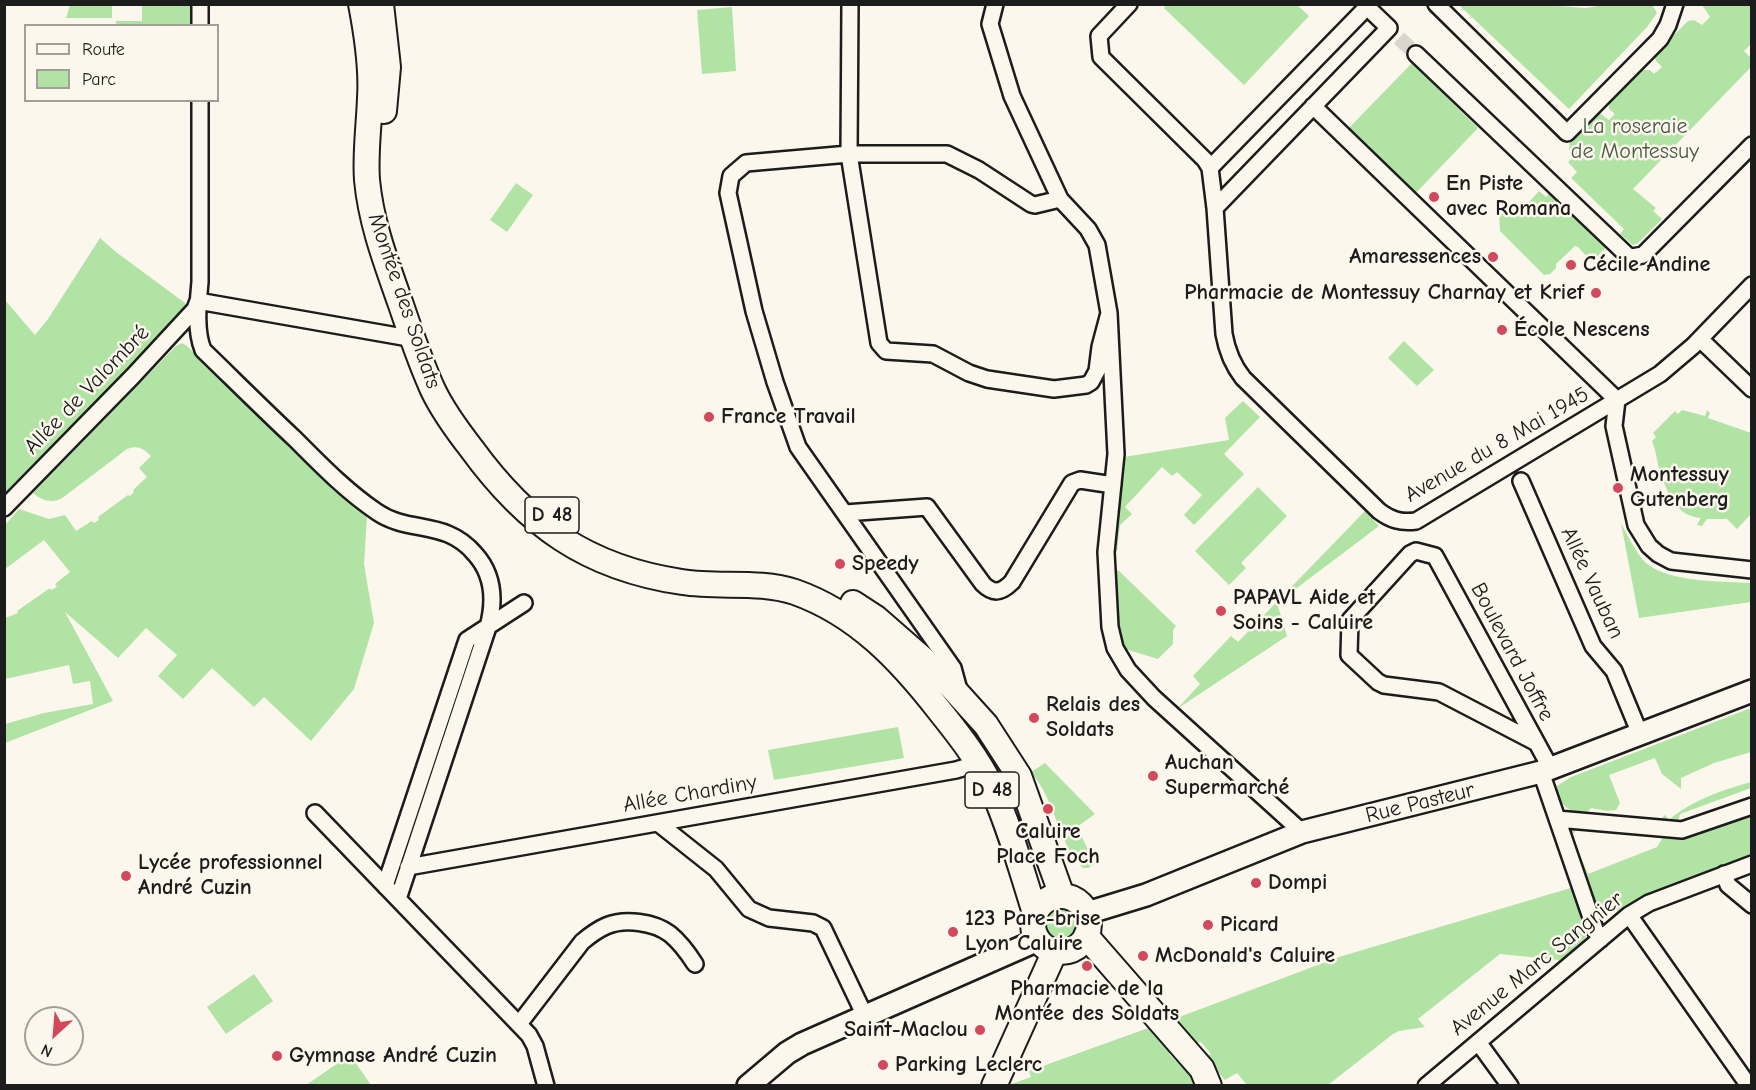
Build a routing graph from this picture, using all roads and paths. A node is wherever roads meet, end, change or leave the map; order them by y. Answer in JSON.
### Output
{"nodes":[{"id":1,"x":200,"y":4,"type":"edge"},
{"id":2,"x":362,"y":4,"type":"edge"},
{"id":3,"x":381,"y":4,"type":"edge"},
{"id":4,"x":850,"y":4,"type":"edge"},
{"id":5,"x":995,"y":4,"type":"edge"},
{"id":6,"x":1129,"y":4,"type":"edge"},
{"id":7,"x":1436,"y":4,"type":"edge"},
{"id":8,"x":1675,"y":4,"type":"edge"},
{"id":9,"x":200,"y":24,"type":"edge"},
{"id":10,"x":1416,"y":54,"type":"tunnel mouth"},
{"id":11,"x":200,"y":102,"type":"edge"},
{"id":12,"x":1313,"y":106,"type":"junction"},
{"id":13,"x":1752,"y":145,"type":"edge"},
{"id":14,"x":849,"y":154,"type":"junction"},
{"id":15,"x":1210,"y":168,"type":"junction"},
{"id":16,"x":1060,"y":199,"type":"junction"},
{"id":17,"x":1215,"y":208,"type":"junction"},
{"id":18,"x":1752,"y":285,"type":"edge"},
{"id":19,"x":198,"y":301,"type":"junction"},
{"id":20,"x":1109,"y":313,"type":"junction"},
{"id":21,"x":413,"y":337,"type":"junction"},
{"id":22,"x":1700,"y":339,"type":"junction"},
{"id":23,"x":1752,"y":389,"type":"edge"},
{"id":24,"x":1617,"y":400,"type":"junction"},
{"id":25,"x":1521,"y":481,"type":"dead end"},
{"id":26,"x":1113,"y":484,"type":"junction"},
{"id":27,"x":4,"y":508,"type":"edge"},
{"id":28,"x":844,"y":513,"type":"junction"},
{"id":29,"x":1752,"y":570,"type":"edge"},
{"id":30,"x":524,"y":603,"type":"dead end"},
{"id":31,"x":488,"y":627,"type":"junction"},
{"id":32,"x":942,"y":664,"type":"junction"},
{"id":33,"x":1752,"y":690,"type":"edge"},
{"id":34,"x":935,"y":704,"type":"junction"},
{"id":35,"x":1640,"y":734,"type":"junction"},
{"id":36,"x":1535,"y":742,"type":"junction"},
{"id":37,"x":979,"y":763,"type":"junction"},
{"id":38,"x":1546,"y":770,"type":"junction"},
{"id":39,"x":1752,"y":806,"type":"edge"},
{"id":40,"x":315,"y":813,"type":"dead end"},
{"id":41,"x":1557,"y":819,"type":"junction"},
{"id":42,"x":658,"y":823,"type":"junction"},
{"id":43,"x":1302,"y":832,"type":"junction"},
{"id":44,"x":1752,"y":864,"type":"edge"},
{"id":45,"x":408,"y":867,"type":"junction"},
{"id":46,"x":1724,"y":874,"type":"junction"},
{"id":47,"x":385,"y":886,"type":"junction"},
{"id":48,"x":1062,"y":896,"type":"junction"},
{"id":49,"x":398,"y":899,"type":"junction"},
{"id":50,"x":1752,"y":905,"type":"edge"},
{"id":51,"x":1035,"y":913,"type":"junction"},
{"id":52,"x":1629,"y":915,"type":"junction"},
{"id":53,"x":1087,"y":925,"type":"junction"},
{"id":54,"x":1601,"y":939,"type":"junction"},
{"id":55,"x":1046,"y":945,"type":"junction"},
{"id":56,"x":695,"y":964,"type":"dead end"},
{"id":57,"x":864,"y":1016,"type":"junction"},
{"id":58,"x":519,"y":1024,"type":"junction"},
{"id":59,"x":1478,"y":1042,"type":"junction"},
{"id":60,"x":1206,"y":1077,"type":"edge"},
{"id":61,"x":546,"y":1086,"type":"edge"},
{"id":62,"x":748,"y":1086,"type":"edge"},
{"id":63,"x":994,"y":1086,"type":"edge"},
{"id":64,"x":1221,"y":1086,"type":"edge"},
{"id":65,"x":1426,"y":1086,"type":"edge"},
{"id":66,"x":1510,"y":1086,"type":"edge"},
{"id":67,"x":1749,"y":1086,"type":"edge"}],
"edges":[{"from":1,"to":9,"type":"street"},
{"from":2,"to":21,"type":"main road","name":"Montée des Soldats","number":"D 48"},
{"from":3,"to":32,"type":"main road","name":"Montée des Soldats","number":"D 48"},
{"from":4,"to":14,"type":"street"},
{"from":5,"to":16,"type":"street"},
{"from":6,"to":15,"type":"street"},
{"from":7,"to":8,"type":"street"},
{"from":10,"to":13,"type":"street"},
{"from":11,"to":19,"type":"street"},
{"from":12,"to":15,"type":"street"},
{"from":12,"to":17,"type":"street"},
{"from":12,"to":24,"type":"street"},
{"from":14,"to":16,"type":"street"},
{"from":14,"to":20,"type":"street"},
{"from":14,"to":28,"type":"street"},
{"from":15,"to":17,"type":"street","name":"Avenue du 8 Mai 1945"},
{"from":16,"to":20,"type":"street"},
{"from":17,"to":24,"type":"street","name":"Avenue du 8 Mai 1945"},
{"from":18,"to":22,"type":"street","name":"Avenue du 8 Mai 1945"},
{"from":19,"to":21,"type":"street"},
{"from":19,"to":27,"type":"street","name":"Allée de Valombré"},
{"from":19,"to":31,"type":"street"},
{"from":20,"to":26,"type":"street"},
{"from":21,"to":34,"type":"main road","name":"Montée des Soldats","number":"D 48"},
{"from":22,"to":23,"type":"street"},
{"from":22,"to":24,"type":"street","name":"Avenue du 8 Mai 1945"},
{"from":24,"to":29,"type":"street"},
{"from":25,"to":35,"type":"street","name":"Allée Vauban"},
{"from":26,"to":28,"type":"street"},
{"from":26,"to":43,"type":"street"},
{"from":28,"to":32,"type":"street"},
{"from":30,"to":31,"type":"street"},
{"from":31,"to":45,"type":"street"},
{"from":31,"to":47,"type":"street"},
{"from":32,"to":34,"type":"street"},
{"from":32,"to":48,"type":"main road","name":"Montée des Soldats","number":"D 48"},
{"from":33,"to":35,"type":"street","name":"Rue Pasteur"},
{"from":34,"to":37,"type":"main road","name":"Montée des Soldats","number":"D 48"},
{"from":35,"to":38,"type":"street","name":"Rue Pasteur"},
{"from":36,"to":36,"type":"street","name":"Boulevard Joffre"},
{"from":36,"to":38,"type":"street","name":"Boulevard Joffre"},
{"from":37,"to":42,"type":"street","name":"Allée Chardiny"},
{"from":37,"to":51,"type":"main road","name":"Montée des Soldats","number":"D 48"},
{"from":38,"to":41,"type":"street","name":"Boulevard Joffre"},
{"from":38,"to":43,"type":"street","name":"Rue Pasteur"},
{"from":39,"to":41,"type":"street"},
{"from":40,"to":47,"type":"street"},
{"from":41,"to":54,"type":"street","name":"Boulevard Joffre"},
{"from":42,"to":45,"type":"street","name":"Allée Chardiny"},
{"from":42,"to":57,"type":"street"},
{"from":43,"to":53,"type":"street","name":"Rue Pasteur"},
{"from":44,"to":46,"type":"street","name":"Avenue Marc Sangnier"},
{"from":45,"to":49,"type":"street"},
{"from":46,"to":50,"type":"street"},
{"from":46,"to":52,"type":"street","name":"Avenue Marc Sangnier"},
{"from":47,"to":49,"type":"street"},
{"from":48,"to":51,"type":"main road"},
{"from":48,"to":53,"type":"main road"},
{"from":49,"to":58,"type":"street"},
{"from":51,"to":55,"type":"main road"},
{"from":52,"to":54,"type":"street","name":"Avenue Marc Sangnier"},
{"from":52,"to":67,"type":"street"},
{"from":53,"to":55,"type":"main road"},
{"from":53,"to":60,"type":"main road"},
{"from":54,"to":59,"type":"street","name":"Avenue Marc Sangnier"},
{"from":55,"to":57,"type":"street"},
{"from":55,"to":63,"type":"main road"},
{"from":56,"to":58,"type":"street"},
{"from":57,"to":62,"type":"street"},
{"from":58,"to":61,"type":"street"},
{"from":59,"to":65,"type":"street","name":"Avenue Marc Sangnier"},
{"from":59,"to":66,"type":"street"},
{"from":60,"to":64,"type":"street"}]}
